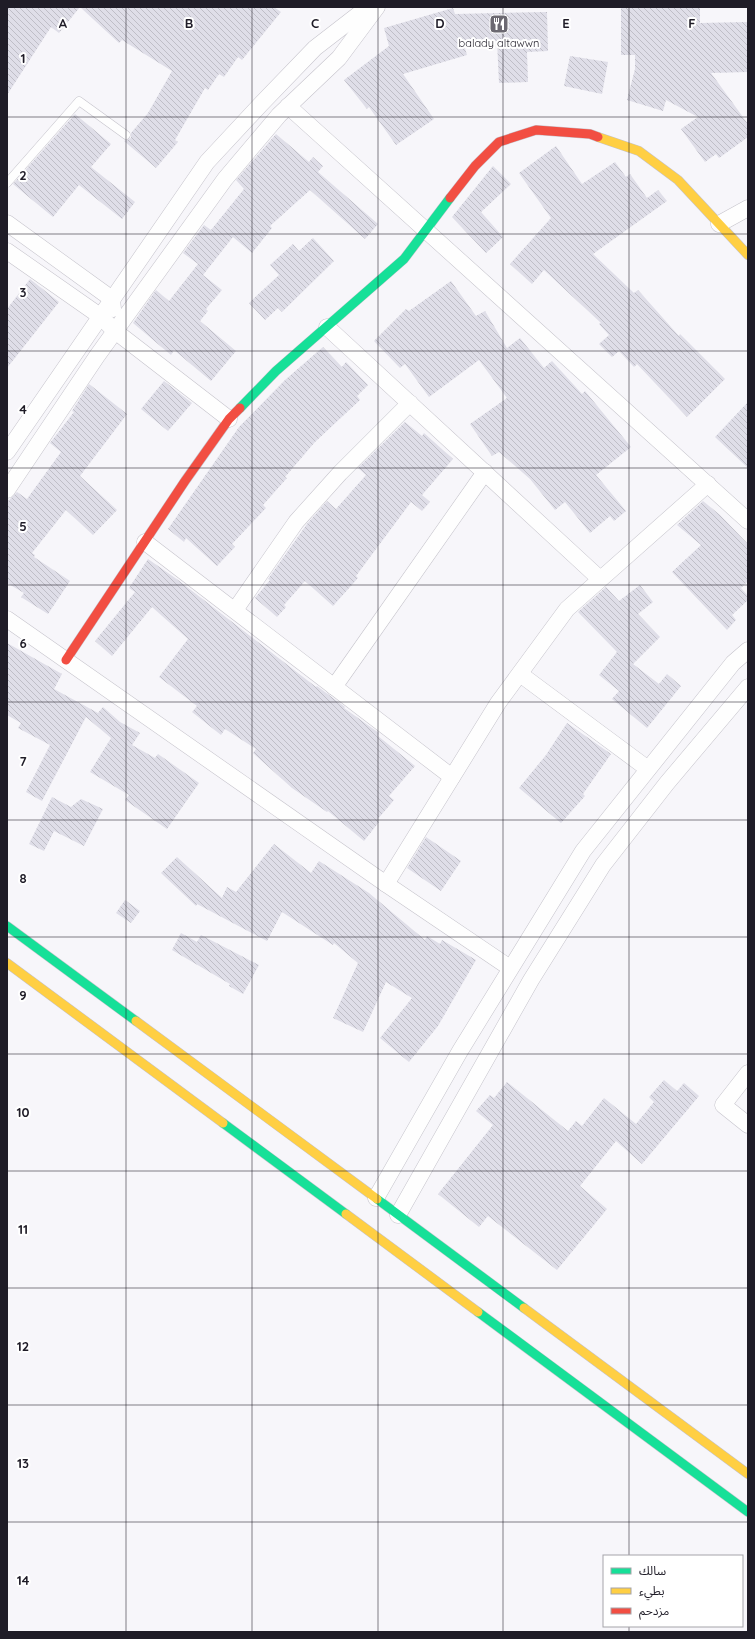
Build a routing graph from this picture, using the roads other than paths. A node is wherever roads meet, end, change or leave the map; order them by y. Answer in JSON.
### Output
{"nodes":[{"id":1,"x":368,"y":7,"type":"edge"},
{"id":2,"x":377,"y":7,"type":"edge"},
{"id":3,"x":288,"y":106,"type":"junction"},
{"id":4,"x":126,"y":135,"type":"dead end"},
{"id":5,"x":7,"y":183,"type":"edge"},
{"id":6,"x":748,"y":208,"type":"edge"},
{"id":7,"x":7,"y":223,"type":"edge"},
{"id":8,"x":719,"y":224,"type":"junction"},
{"id":9,"x":426,"y":230,"type":"junction"},
{"id":10,"x":7,"y":251,"type":"edge"},
{"id":11,"x":748,"y":255,"type":"edge"},
{"id":12,"x":112,"y":299,"type":"junction"},
{"id":13,"x":100,"y":316,"type":"junction"},
{"id":14,"x":327,"y":326,"type":"junction"},
{"id":15,"x":115,"y":331,"type":"junction"},
{"id":16,"x":410,"y":403,"type":"junction"},
{"id":17,"x":229,"y":419,"type":"junction"},
{"id":18,"x":10,"y":442,"type":"edge"},
{"id":19,"x":485,"y":472,"type":"junction"},
{"id":20,"x":708,"y":484,"type":"junction"},
{"id":21,"x":7,"y":490,"type":"edge"},
{"id":22,"x":748,"y":521,"type":"edge"},
{"id":23,"x":145,"y":542,"type":"junction"},
{"id":24,"x":600,"y":579,"type":"junction"},
{"id":25,"x":235,"y":610,"type":"junction"},
{"id":26,"x":7,"y":619,"type":"edge"},
{"id":27,"x":748,"y":650,"type":"edge"},
{"id":28,"x":66,"y":660,"type":"junction"},
{"id":29,"x":520,"y":674,"type":"junction"},
{"id":30,"x":334,"y":687,"type":"junction"},
{"id":31,"x":748,"y":687,"type":"edge"},
{"id":32,"x":648,"y":770,"type":"junction"},
{"id":33,"x":452,"y":777,"type":"junction"},
{"id":34,"x":386,"y":884,"type":"junction"},
{"id":35,"x":7,"y":926,"type":"edge"},
{"id":36,"x":7,"y":963,"type":"edge"},
{"id":37,"x":510,"y":968,"type":"junction"},
{"id":38,"x":748,"y":1073,"type":"edge"},
{"id":39,"x":748,"y":1124,"type":"edge"},
{"id":40,"x":376,"y":1198,"type":"junction"},
{"id":41,"x":398,"y":1215,"type":"junction"},
{"id":42,"x":748,"y":1474,"type":"edge"},
{"id":43,"x":748,"y":1512,"type":"edge"}],
"edges":[{"from":1,"to":12,"type":"street"},
{"from":2,"to":3,"type":"street"},
{"from":3,"to":9,"type":"street"},
{"from":3,"to":15,"type":"street"},
{"from":4,"to":5,"type":"lane"},
{"from":6,"to":8,"type":"street"},
{"from":7,"to":12,"type":"street"},
{"from":8,"to":9,"type":"main road"},
{"from":8,"to":11,"type":"main road"},
{"from":9,"to":14,"type":"main road"},
{"from":9,"to":20,"type":"street"},
{"from":10,"to":13,"type":"street"},
{"from":12,"to":13,"type":"street"},
{"from":12,"to":15,"type":"street"},
{"from":13,"to":15,"type":"street"},
{"from":13,"to":18,"type":"street"},
{"from":14,"to":16,"type":"street"},
{"from":14,"to":17,"type":"main road"},
{"from":15,"to":17,"type":"street"},
{"from":15,"to":21,"type":"street"},
{"from":16,"to":19,"type":"street"},
{"from":16,"to":25,"type":"street"},
{"from":17,"to":23,"type":"main road"},
{"from":19,"to":24,"type":"street"},
{"from":19,"to":30,"type":"street"},
{"from":20,"to":22,"type":"street"},
{"from":20,"to":24,"type":"street"},
{"from":23,"to":25,"type":"street"},
{"from":23,"to":28,"type":"main road"},
{"from":24,"to":29,"type":"street"},
{"from":25,"to":30,"type":"street"},
{"from":26,"to":28,"type":"street"},
{"from":27,"to":32,"type":"street"},
{"from":28,"to":34,"type":"street"},
{"from":29,"to":32,"type":"street"},
{"from":29,"to":33,"type":"street"},
{"from":30,"to":33,"type":"street"},
{"from":31,"to":41,"type":"street"},
{"from":32,"to":37,"type":"street"},
{"from":33,"to":34,"type":"street"},
{"from":34,"to":37,"type":"street"},
{"from":35,"to":40,"type":"main road"},
{"from":36,"to":43,"type":"main road"},
{"from":37,"to":40,"type":"street"},
{"from":38,"to":39,"type":"street"},
{"from":40,"to":41,"type":"main road"},
{"from":41,"to":42,"type":"main road"}]}
